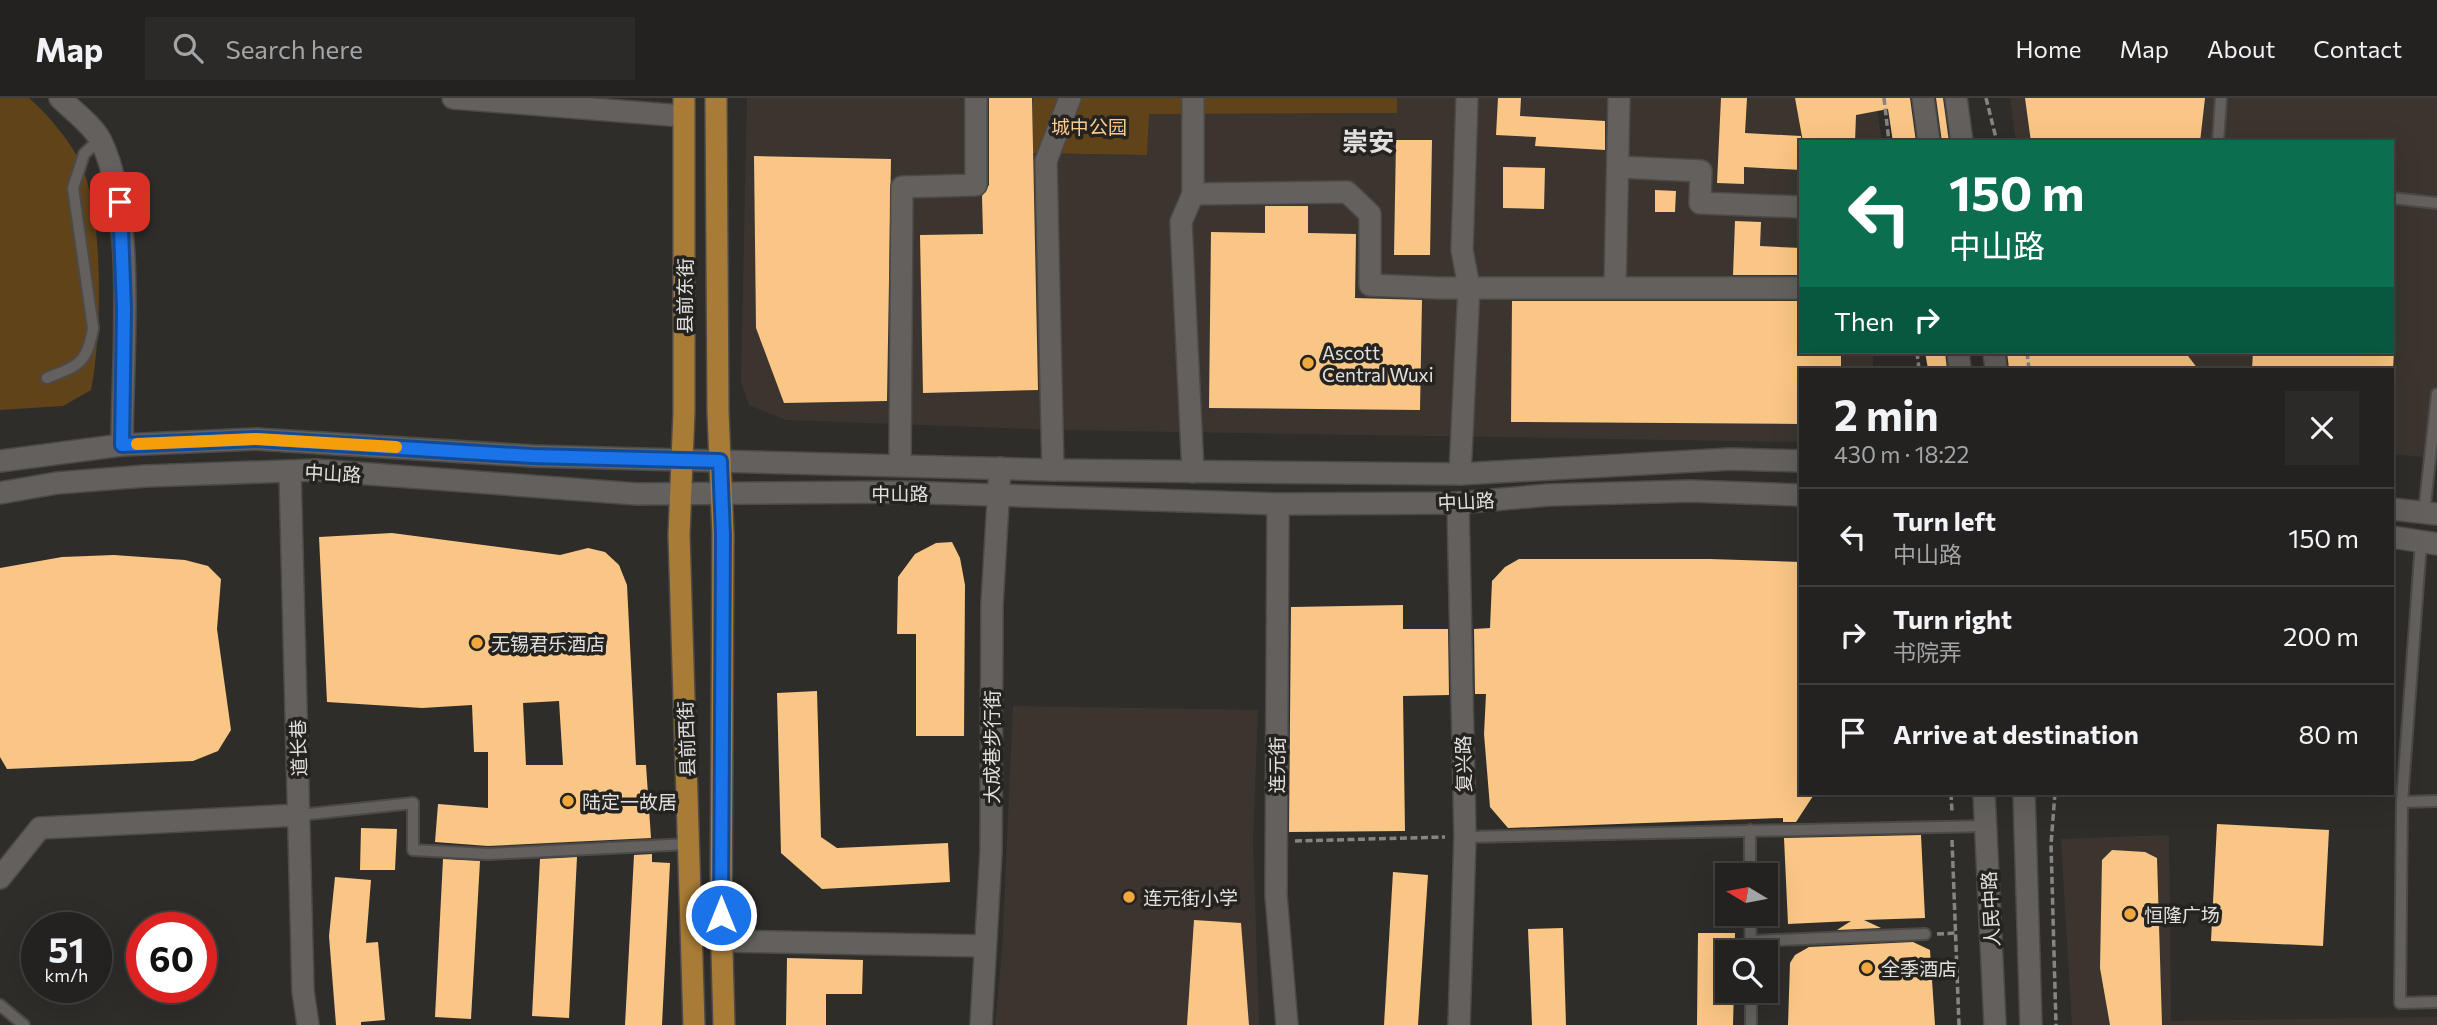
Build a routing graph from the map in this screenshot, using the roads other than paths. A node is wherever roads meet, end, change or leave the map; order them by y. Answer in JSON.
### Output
{"nodes":[{"id":1,"x":60,"y":98,"type":"edge"},
{"id":2,"x":453,"y":98,"type":"edge"},
{"id":3,"x":716,"y":98,"type":"edge"},
{"id":4,"x":976,"y":98,"type":"edge"},
{"id":5,"x":1070,"y":98,"type":"edge"},
{"id":6,"x":1193,"y":98,"type":"edge"},
{"id":7,"x":1467,"y":98,"type":"edge"},
{"id":8,"x":1619,"y":98,"type":"edge"},
{"id":9,"x":1923,"y":98,"type":"edge"},
{"id":10,"x":1956,"y":98,"type":"edge"},
{"id":11,"x":2221,"y":98,"type":"edge"},
{"id":12,"x":684,"y":107,"type":"edge"},
{"id":13,"x":100,"y":139,"type":"junction"},
{"id":14,"x":1930,"y":140,"type":"edge"},
{"id":15,"x":1962,"y":140,"type":"edge"},
{"id":16,"x":2218,"y":140,"type":"edge"},
{"id":17,"x":1619,"y":167,"type":"junction"},
{"id":18,"x":1193,"y":194,"type":"junction"},
{"id":19,"x":2394,"y":198,"type":"edge"},
{"id":20,"x":2437,"y":203,"type":"edge"},
{"id":21,"x":1799,"y":207,"type":"edge"},
{"id":22,"x":1615,"y":286,"type":"junction"},
{"id":23,"x":1469,"y":288,"type":"junction"},
{"id":24,"x":1799,"y":288,"type":"edge"},
{"id":25,"x":47,"y":378,"type":"dead end"},
{"id":26,"x":2437,"y":394,"type":"edge"},
{"id":27,"x":122,"y":445,"type":"junction"},
{"id":28,"x":682,"y":460,"type":"junction"},
{"id":29,"x":0,"y":461,"type":"edge"},
{"id":30,"x":720,"y":461,"type":"junction"},
{"id":31,"x":1799,"y":461,"type":"edge"},
{"id":32,"x":900,"y":464,"type":"junction"},
{"id":33,"x":1000,"y":468,"type":"junction"},
{"id":34,"x":290,"y":471,"type":"junction"},
{"id":35,"x":1053,"y":471,"type":"junction"},
{"id":36,"x":1194,"y":472,"type":"junction"},
{"id":37,"x":1460,"y":474,"type":"junction"},
{"id":38,"x":0,"y":493,"type":"edge"},
{"id":39,"x":681,"y":494,"type":"junction"},
{"id":40,"x":721,"y":494,"type":"junction"},
{"id":41,"x":1000,"y":495,"type":"junction"},
{"id":42,"x":1799,"y":495,"type":"edge"},
{"id":43,"x":1458,"y":503,"type":"junction"},
{"id":44,"x":1278,"y":504,"type":"junction"},
{"id":45,"x":2394,"y":509,"type":"edge"},
{"id":46,"x":2431,"y":513,"type":"edge"},
{"id":47,"x":2394,"y":537,"type":"edge"},
{"id":48,"x":2429,"y":543,"type":"edge"},
{"id":49,"x":1984,"y":795,"type":"edge"},
{"id":50,"x":2024,"y":795,"type":"edge"},
{"id":51,"x":2437,"y":801,"type":"edge"},
{"id":52,"x":2402,"y":802,"type":"junction"},
{"id":53,"x":300,"y":815,"type":"junction"},
{"id":54,"x":1986,"y":826,"type":"junction"},
{"id":55,"x":1751,"y":830,"type":"junction"},
{"id":56,"x":1465,"y":837,"type":"junction"},
{"id":57,"x":690,"y":844,"type":"junction"},
{"id":58,"x":1751,"y":863,"type":"edge"},
{"id":59,"x":0,"y":878,"type":"edge"},
{"id":60,"x":1925,"y":934,"type":"dead end"},
{"id":61,"x":722,"y":941,"type":"junction"},
{"id":62,"x":1778,"y":945,"type":"edge"},
{"id":63,"x":985,"y":946,"type":"junction"},
{"id":64,"x":2437,"y":1002,"type":"edge"},
{"id":65,"x":1751,"y":1003,"type":"edge"},
{"id":66,"x":0,"y":1005,"type":"edge"},
{"id":67,"x":24,"y":1025,"type":"edge"},
{"id":68,"x":308,"y":1025,"type":"edge"},
{"id":69,"x":694,"y":1025,"type":"edge"},
{"id":70,"x":724,"y":1025,"type":"edge"},
{"id":71,"x":981,"y":1025,"type":"edge"},
{"id":72,"x":1287,"y":1025,"type":"edge"},
{"id":73,"x":1459,"y":1025,"type":"edge"},
{"id":74,"x":1751,"y":1025,"type":"edge"},
{"id":75,"x":1995,"y":1025,"type":"edge"},
{"id":76,"x":2031,"y":1025,"type":"edge"}],
"edges":[{"from":1,"to":13,"type":"street"},
{"from":2,"to":12,"type":"street"},
{"from":3,"to":30,"type":"main road","name":"县前东街"},
{"from":4,"to":32,"type":"street"},
{"from":5,"to":35,"type":"street"},
{"from":6,"to":18,"type":"street"},
{"from":7,"to":23,"type":"street"},
{"from":8,"to":17,"type":"street"},
{"from":9,"to":14,"type":"street"},
{"from":10,"to":15,"type":"street"},
{"from":11,"to":16,"type":"lane"},
{"from":12,"to":28,"type":"main road","name":"县前东街"},
{"from":13,"to":25,"type":"lane"},
{"from":13,"to":27,"type":"street"},
{"from":17,"to":21,"type":"street"},
{"from":17,"to":22,"type":"street"},
{"from":18,"to":23,"type":"street"},
{"from":18,"to":36,"type":"street"},
{"from":19,"to":20,"type":"lane"},
{"from":22,"to":23,"type":"street"},
{"from":22,"to":24,"type":"street"},
{"from":23,"to":37,"type":"street"},
{"from":26,"to":46,"type":"lane"},
{"from":27,"to":28,"type":"street","name":"中山路"},
{"from":27,"to":29,"type":"street","name":"中山路"},
{"from":28,"to":30,"type":"street","name":"中山路"},
{"from":28,"to":39,"type":"main road","name":"县前东街"},
{"from":30,"to":32,"type":"street","name":"中山路"},
{"from":30,"to":40,"type":"main road","name":"县前西街"},
{"from":31,"to":37,"type":"street","name":"中山路"},
{"from":32,"to":33,"type":"street","name":"中山路"},
{"from":33,"to":35,"type":"street","name":"中山路"},
{"from":33,"to":41,"type":"street","name":"大成巷步行街"},
{"from":34,"to":38,"type":"street","name":"中山路"},
{"from":34,"to":39,"type":"street","name":"中山路"},
{"from":34,"to":53,"type":"street","name":"道长巷"},
{"from":35,"to":36,"type":"street","name":"中山路"},
{"from":36,"to":37,"type":"street","name":"中山路"},
{"from":39,"to":40,"type":"street","name":"中山路"},
{"from":39,"to":57,"type":"main road","name":"县前西街"},
{"from":40,"to":41,"type":"street","name":"中山路"},
{"from":40,"to":61,"type":"main road","name":"县前西街"},
{"from":41,"to":44,"type":"street","name":"中山路"},
{"from":41,"to":63,"type":"street","name":"大成巷步行街"},
{"from":42,"to":43,"type":"street","name":"中山路"},
{"from":43,"to":44,"type":"street","name":"中山路"},
{"from":43,"to":56,"type":"street","name":"复兴路"},
{"from":44,"to":72,"type":"street","name":"连元街"},
{"from":45,"to":46,"type":"street"},
{"from":47,"to":48,"type":"street"},
{"from":48,"to":52,"type":"lane"},
{"from":49,"to":54,"type":"street","name":"人民中路"},
{"from":50,"to":76,"type":"street","name":"人民中路"},
{"from":51,"to":52,"type":"lane"},
{"from":52,"to":64,"type":"lane"},
{"from":53,"to":57,"type":"lane"},
{"from":53,"to":59,"type":"street"},
{"from":53,"to":68,"type":"street","name":"道长巷"},
{"from":54,"to":55,"type":"lane"},
{"from":54,"to":75,"type":"street","name":"人民中路"},
{"from":55,"to":56,"type":"lane"},
{"from":55,"to":58,"type":"lane"},
{"from":56,"to":73,"type":"street","name":"复兴路"},
{"from":57,"to":69,"type":"main road","name":"县前西街"},
{"from":60,"to":62,"type":"lane"},
{"from":61,"to":63,"type":"street"},
{"from":61,"to":70,"type":"main road","name":"县前西街"},
{"from":63,"to":71,"type":"street","name":"大成巷步行街"},
{"from":65,"to":74,"type":"lane"},
{"from":66,"to":67,"type":"lane"}]}
